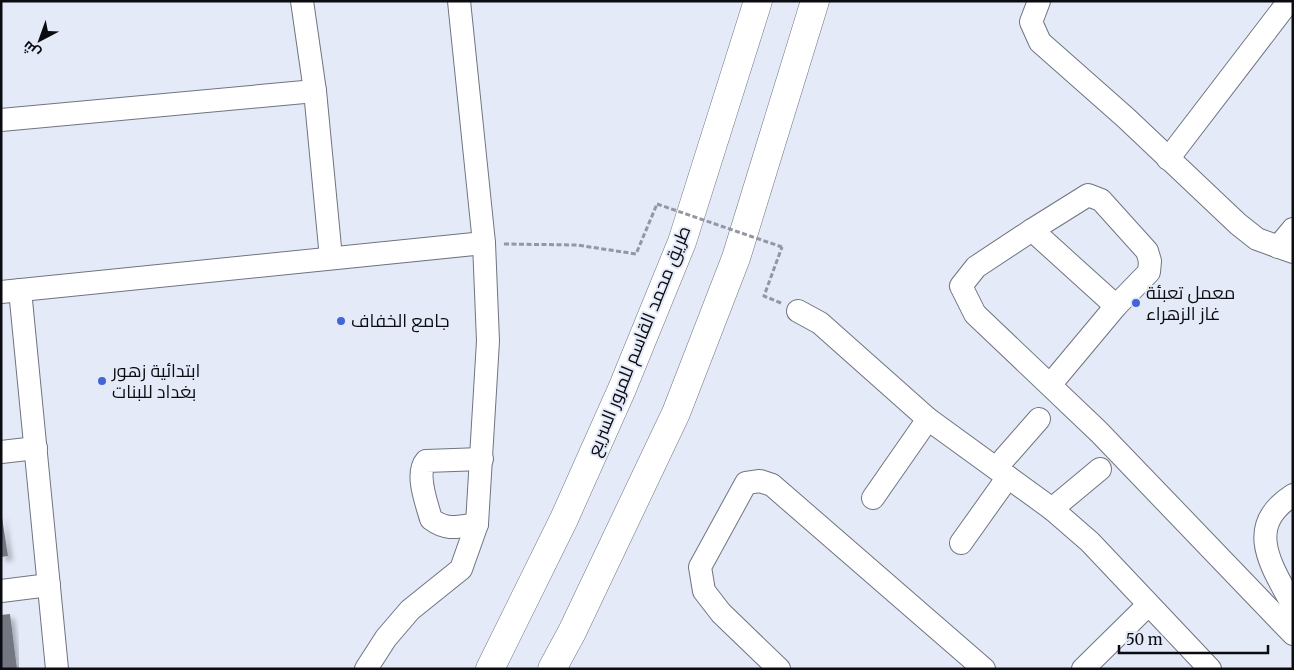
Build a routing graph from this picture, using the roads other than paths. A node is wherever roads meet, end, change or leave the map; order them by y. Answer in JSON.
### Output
{"nodes":[{"id":1,"x":302,"y":1,"type":"edge"},
{"id":2,"x":459,"y":1,"type":"edge"},
{"id":3,"x":758,"y":1,"type":"edge"},
{"id":4,"x":815,"y":1,"type":"edge"},
{"id":5,"x":1039,"y":1,"type":"edge"},
{"id":6,"x":1289,"y":1,"type":"edge"},
{"id":7,"x":315,"y":91,"type":"junction"},
{"id":8,"x":1,"y":120,"type":"edge"},
{"id":9,"x":1168,"y":158,"type":"junction"},
{"id":10,"x":1293,"y":229,"type":"edge"},
{"id":11,"x":1032,"y":230,"type":"junction"},
{"id":12,"x":484,"y":244,"type":"junction"},
{"id":13,"x":1286,"y":249,"type":"edge"},
{"id":14,"x":331,"y":258,"type":"junction"},
{"id":15,"x":10,"y":291,"type":"edge"},
{"id":16,"x":1116,"y":306,"type":"junction"},
{"id":17,"x":798,"y":311,"type":"dead end"},
{"id":18,"x":1050,"y":385,"type":"junction"},
{"id":19,"x":928,"y":419,"type":"junction"},
{"id":20,"x":1039,"y":419,"type":"dead end"},
{"id":21,"x":36,"y":448,"type":"junction"},
{"id":22,"x":1,"y":452,"type":"edge"},
{"id":23,"x":482,"y":459,"type":"junction"},
{"id":24,"x":1100,"y":469,"type":"dead end"},
{"id":25,"x":1002,"y":472,"type":"junction"},
{"id":26,"x":1293,"y":495,"type":"edge"},
{"id":27,"x":873,"y":498,"type":"dead end"},
{"id":28,"x":1052,"y":509,"type":"junction"},
{"id":29,"x":477,"y":524,"type":"junction"},
{"id":30,"x":961,"y":543,"type":"dead end"},
{"id":31,"x":49,"y":585,"type":"junction"},
{"id":32,"x":1,"y":591,"type":"edge"},
{"id":33,"x":1148,"y":605,"type":"junction"},
{"id":34,"x":1293,"y":606,"type":"edge"},
{"id":35,"x":1293,"y":634,"type":"edge"},
{"id":36,"x":57,"y":669,"type":"edge"},
{"id":37,"x":366,"y":669,"type":"edge"},
{"id":38,"x":490,"y":669,"type":"edge"},
{"id":39,"x":552,"y":669,"type":"edge"},
{"id":40,"x":779,"y":669,"type":"edge"},
{"id":41,"x":984,"y":669,"type":"edge"},
{"id":42,"x":1083,"y":669,"type":"edge"},
{"id":43,"x":1210,"y":669,"type":"edge"}],
"edges":[{"from":1,"to":7,"type":"street"},
{"from":2,"to":12,"type":"street"},
{"from":3,"to":38,"type":"highway","name":"طريق محمد القاسم للمرور السريع"},
{"from":4,"to":39,"type":"highway"},
{"from":5,"to":9,"type":"street"},
{"from":6,"to":9,"type":"street"},
{"from":7,"to":8,"type":"street"},
{"from":7,"to":14,"type":"street"},
{"from":9,"to":13,"type":"street"},
{"from":10,"to":13,"type":"street"},
{"from":11,"to":16,"type":"street"},
{"from":11,"to":16,"type":"street"},
{"from":11,"to":18,"type":"street"},
{"from":12,"to":14,"type":"street"},
{"from":12,"to":23,"type":"street"},
{"from":14,"to":15,"type":"street"},
{"from":15,"to":21,"type":"street"},
{"from":16,"to":18,"type":"street"},
{"from":17,"to":19,"type":"street"},
{"from":18,"to":35,"type":"street"},
{"from":19,"to":25,"type":"street"},
{"from":19,"to":27,"type":"street"},
{"from":20,"to":25,"type":"street"},
{"from":21,"to":22,"type":"street"},
{"from":21,"to":31,"type":"street"},
{"from":23,"to":29,"type":"street"},
{"from":23,"to":29,"type":"street"},
{"from":24,"to":28,"type":"street"},
{"from":25,"to":28,"type":"street"},
{"from":25,"to":30,"type":"street"},
{"from":26,"to":34,"type":"street"},
{"from":28,"to":33,"type":"street"},
{"from":29,"to":37,"type":"street"},
{"from":31,"to":32,"type":"street"},
{"from":31,"to":36,"type":"street"},
{"from":33,"to":42,"type":"street"},
{"from":33,"to":43,"type":"street"},
{"from":40,"to":41,"type":"street"}]}
